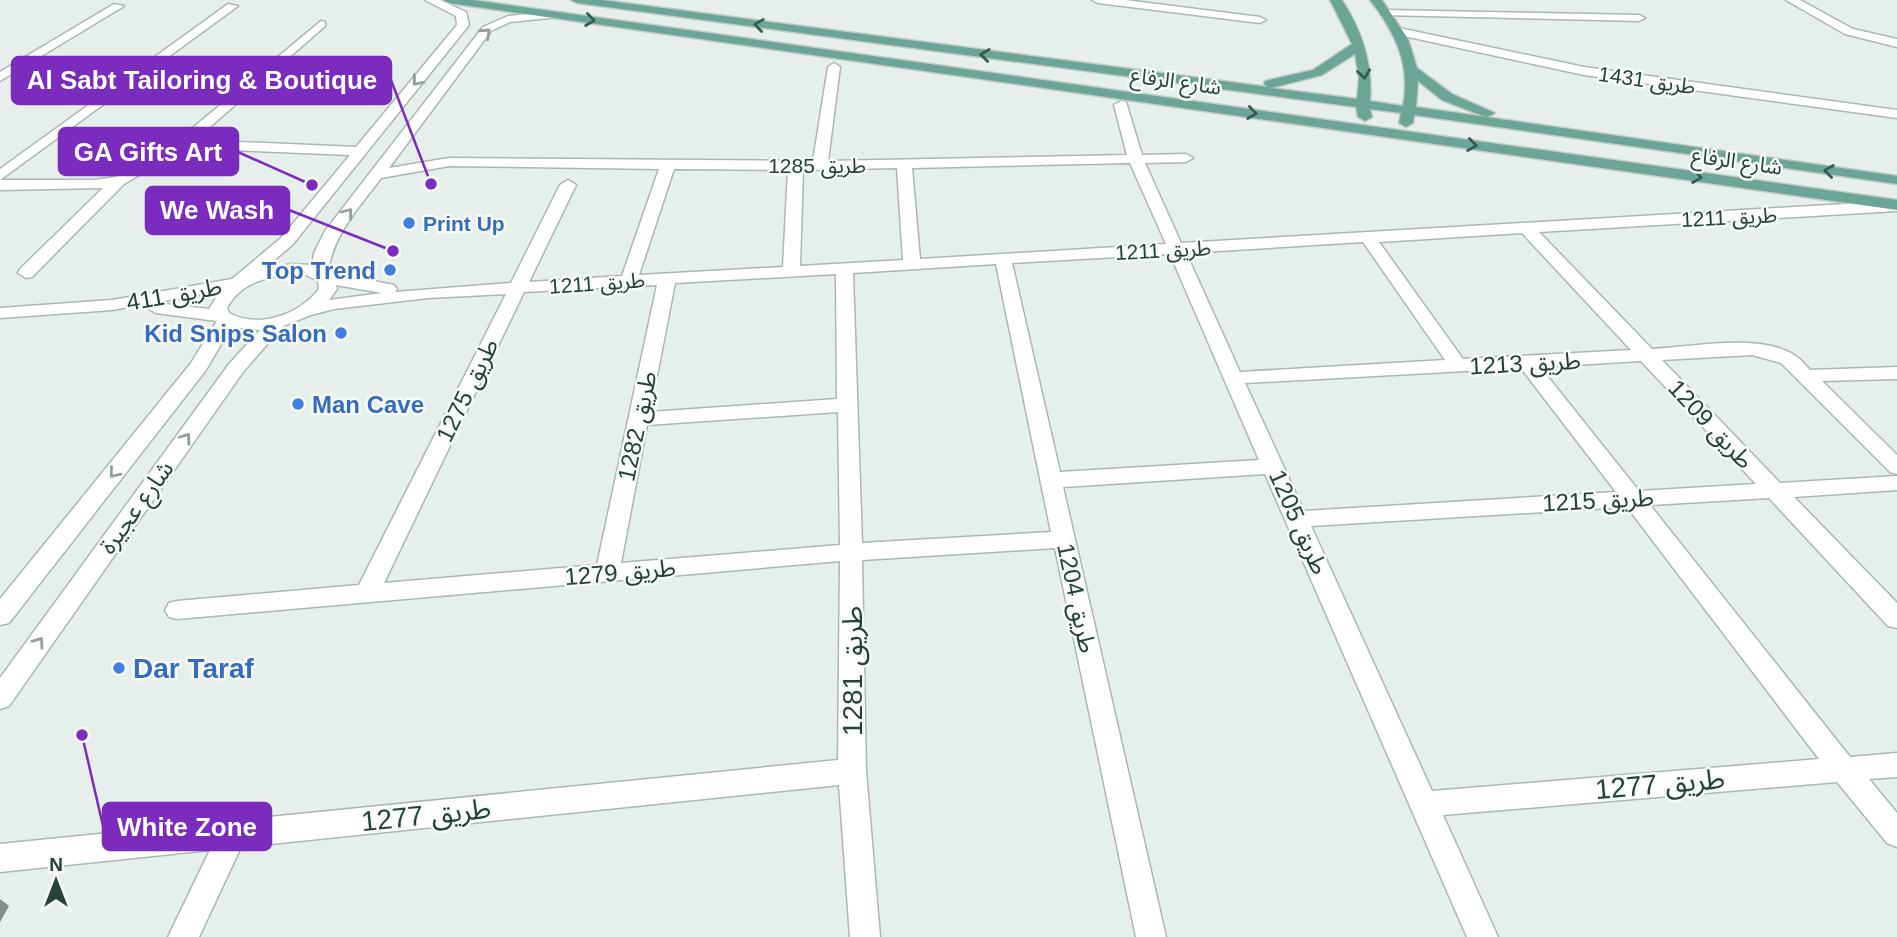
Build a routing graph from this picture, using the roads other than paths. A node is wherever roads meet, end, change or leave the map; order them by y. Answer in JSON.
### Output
{"nodes":[{"id":1,"x":431,"y":0,"type":"edge"},
{"id":2,"x":449,"y":0,"type":"edge"},
{"id":3,"x":577,"y":0,"type":"edge"},
{"id":4,"x":1098,"y":0,"type":"edge"},
{"id":5,"x":1336,"y":0,"type":"edge"},
{"id":6,"x":1376,"y":0,"type":"edge"},
{"id":7,"x":1792,"y":0,"type":"edge"},
{"id":8,"x":1536,"y":2,"type":"dead end"},
{"id":9,"x":118,"y":6,"type":"dead end"},
{"id":10,"x":232,"y":6,"type":"dead end"},
{"id":11,"x":1387,"y":13,"type":"junction"},
{"id":12,"x":555,"y":15,"type":"junction"},
{"id":13,"x":1550,"y":16,"type":"junction"},
{"id":14,"x":1639,"y":18,"type":"dead end"},
{"id":15,"x":1260,"y":20,"type":"dead end"},
{"id":16,"x":321,"y":24,"type":"dead end"},
{"id":17,"x":1399,"y":32,"type":"junction"},
{"id":18,"x":1897,"y":43,"type":"edge"},
{"id":19,"x":1359,"y":45,"type":"junction"},
{"id":20,"x":835,"y":61,"type":"junction"},
{"id":21,"x":1412,"y":70,"type":"junction"},
{"id":22,"x":1150,"y":75,"type":"junction"},
{"id":23,"x":0,"y":77,"type":"edge"},
{"id":24,"x":1121,"y":105,"type":"dead end"},
{"id":25,"x":1364,"y":110,"type":"junction"},
{"id":26,"x":1408,"y":110,"type":"junction"},
{"id":27,"x":1897,"y":114,"type":"edge"},
{"id":28,"x":1387,"y":132,"type":"junction"},
{"id":29,"x":1405,"y":135,"type":"junction"},
{"id":30,"x":1596,"y":139,"type":"junction"},
{"id":31,"x":182,"y":144,"type":"junction"},
{"id":32,"x":398,"y":148,"type":"junction"},
{"id":33,"x":360,"y":151,"type":"junction"},
{"id":34,"x":1186,"y":158,"type":"dead end"},
{"id":35,"x":1136,"y":160,"type":"junction"},
{"id":36,"x":449,"y":162,"type":"junction"},
{"id":37,"x":668,"y":165,"type":"junction"},
{"id":38,"x":820,"y":165,"type":"junction"},
{"id":39,"x":904,"y":165,"type":"junction"},
{"id":40,"x":796,"y":166,"type":"junction"},
{"id":41,"x":378,"y":174,"type":"junction"},
{"id":42,"x":0,"y":176,"type":"edge"},
{"id":43,"x":1897,"y":180,"type":"edge"},
{"id":44,"x":119,"y":181,"type":"junction"},
{"id":45,"x":0,"y":185,"type":"edge"},
{"id":46,"x":568,"y":185,"type":"dead end"},
{"id":47,"x":1892,"y":206,"type":"edge"},
{"id":48,"x":1897,"y":220,"type":"edge"},
{"id":49,"x":1526,"y":228,"type":"junction"},
{"id":50,"x":1368,"y":238,"type":"junction"},
{"id":51,"x":1178,"y":249,"type":"junction"},
{"id":52,"x":1003,"y":260,"type":"junction"},
{"id":53,"x":912,"y":265,"type":"junction"},
{"id":54,"x":844,"y":268,"type":"junction"},
{"id":55,"x":792,"y":272,"type":"junction"},
{"id":56,"x":26,"y":273,"type":"dead end"},
{"id":57,"x":322,"y":275,"type":"junction"},
{"id":58,"x":667,"y":279,"type":"junction"},
{"id":59,"x":629,"y":281,"type":"junction"},
{"id":60,"x":237,"y":283,"type":"junction"},
{"id":61,"x":517,"y":288,"type":"junction"},
{"id":62,"x":428,"y":293,"type":"junction"},
{"id":63,"x":112,"y":305,"type":"junction"},
{"id":64,"x":304,"y":312,"type":"junction"},
{"id":65,"x":0,"y":313,"type":"edge"},
{"id":66,"x":223,"y":318,"type":"junction"},
{"id":67,"x":278,"y":321,"type":"junction"},
{"id":68,"x":1648,"y":356,"type":"junction"},
{"id":69,"x":1527,"y":363,"type":"junction"},
{"id":70,"x":1458,"y":366,"type":"junction"},
{"id":71,"x":1897,"y":373,"type":"edge"},
{"id":72,"x":1807,"y":376,"type":"junction"},
{"id":73,"x":1235,"y":378,"type":"junction"},
{"id":74,"x":848,"y":405,"type":"junction"},
{"id":75,"x":638,"y":419,"type":"junction"},
{"id":76,"x":1274,"y":466,"type":"junction"},
{"id":77,"x":1897,"y":467,"type":"edge"},
{"id":78,"x":1051,"y":481,"type":"junction"},
{"id":79,"x":1897,"y":483,"type":"edge"},
{"id":80,"x":1776,"y":492,"type":"junction"},
{"id":81,"x":1633,"y":498,"type":"junction"},
{"id":82,"x":1298,"y":519,"type":"junction"},
{"id":83,"x":1065,"y":539,"type":"junction"},
{"id":84,"x":851,"y":552,"type":"junction"},
{"id":85,"x":607,"y":573,"type":"junction"},
{"id":86,"x":366,"y":595,"type":"junction"},
{"id":87,"x":177,"y":610,"type":"dead end"},
{"id":88,"x":0,"y":616,"type":"edge"},
{"id":89,"x":1897,"y":619,"type":"edge"},
{"id":90,"x":0,"y":698,"type":"edge"},
{"id":91,"x":1897,"y":765,"type":"edge"},
{"id":92,"x":1843,"y":769,"type":"junction"},
{"id":93,"x":852,"y":771,"type":"junction"},
{"id":94,"x":1424,"y":804,"type":"junction"},
{"id":95,"x":1897,"y":834,"type":"edge"},
{"id":96,"x":232,"y":835,"type":"junction"},
{"id":97,"x":0,"y":858,"type":"edge"},
{"id":98,"x":183,"y":937,"type":"edge"},
{"id":99,"x":865,"y":937,"type":"edge"},
{"id":100,"x":1151,"y":937,"type":"edge"},
{"id":101,"x":1483,"y":937,"type":"edge"}],
"edges":[{"from":1,"to":33,"type":"street","one_way":true},
{"from":2,"to":12,"type":"main road","name":"شارع الرفاع"},
{"from":22,"to":3,"type":"main road","name":"شارع الرفاع","one_way":true},
{"from":4,"to":15,"type":"street"},
{"from":5,"to":19,"type":"main road"},
{"from":6,"to":11,"type":"main road"},
{"from":7,"to":18,"type":"street"},
{"from":8,"to":13,"type":"street"},
{"from":9,"to":23,"type":"street"},
{"from":10,"to":42,"type":"street"},
{"from":11,"to":13,"type":"street"},
{"from":11,"to":17,"type":"main road"},
{"from":12,"to":20,"type":"main road","name":"شارع الرفاع","one_way":true},
{"from":32,"to":12,"type":"street","one_way":true},
{"from":13,"to":14,"type":"street"},
{"from":16,"to":31,"type":"street"},
{"from":17,"to":21,"type":"main road"},
{"from":17,"to":27,"type":"street","name":"طريق 1431"},
{"from":19,"to":22,"type":"main road"},
{"from":19,"to":25,"type":"main road","one_way":true},
{"from":20,"to":25,"type":"main road"},
{"from":20,"to":28,"type":"main road","name":"شارع الرفاع","one_way":true},
{"from":20,"to":38,"type":"street"},
{"from":21,"to":26,"type":"main road"},
{"from":21,"to":30,"type":"main road"},
{"from":22,"to":25,"type":"main road","name":"شارع الرفاع"},
{"from":24,"to":35,"type":"street","name":"طريق 1205"},
{"from":25,"to":26,"type":"main road","name":"شارع الرفاع"},
{"from":25,"to":28,"type":"main road"},
{"from":26,"to":29,"type":"main road"},
{"from":26,"to":30,"type":"main road","name":"شارع الرفاع"},
{"from":28,"to":29,"type":"main road","name":"شارع الرفاع"},
{"from":29,"to":47,"type":"main road","name":"شارع الرفاع","one_way":true},
{"from":43,"to":30,"type":"main road","name":"شارع الرفاع","one_way":true},
{"from":31,"to":33,"type":"street"},
{"from":31,"to":44,"type":"street"},
{"from":32,"to":36,"type":"street","name":"طريق 1285"},
{"from":32,"to":41,"type":"street"},
{"from":33,"to":60,"type":"street"},
{"from":34,"to":35,"type":"street","name":"طريق 1285"},
{"from":35,"to":39,"type":"street","name":"طريق 1285"},
{"from":35,"to":51,"type":"street","name":"طريق 1205"},
{"from":36,"to":37,"type":"street","name":"طريق 1285"},
{"from":36,"to":41,"type":"street","name":"طريق 1285"},
{"from":37,"to":40,"type":"street","name":"طريق 1285"},
{"from":37,"to":59,"type":"street"},
{"from":38,"to":39,"type":"street","name":"طريق 1285"},
{"from":38,"to":40,"type":"street","name":"طريق 1285"},
{"from":39,"to":53,"type":"street"},
{"from":40,"to":55,"type":"street"},
{"from":57,"to":41,"type":"street","one_way":true},
{"from":44,"to":45,"type":"street"},
{"from":44,"to":56,"type":"street"},
{"from":46,"to":61,"type":"street","name":"طريق 1275"},
{"from":47,"to":48,"type":"street"},
{"from":47,"to":49,"type":"street","name":"طريق 1211"},
{"from":49,"to":50,"type":"street","name":"طريق 1211"},
{"from":49,"to":68,"type":"street","name":"طريق 1209"},
{"from":50,"to":51,"type":"street","name":"طريق 1211"},
{"from":50,"to":70,"type":"street"},
{"from":51,"to":52,"type":"street","name":"طريق 1211"},
{"from":51,"to":73,"type":"street","name":"طريق 1205"},
{"from":52,"to":53,"type":"street","name":"طريق 1211"},
{"from":52,"to":78,"type":"street","name":"طريق 1204"},
{"from":53,"to":54,"type":"street","name":"طريق 1211"},
{"from":54,"to":55,"type":"street","name":"طريق 1211"},
{"from":54,"to":74,"type":"street","name":"طريق 1281"},
{"from":55,"to":58,"type":"street","name":"طريق 1211"},
{"from":57,"to":60,"type":"street","name":"طريق 411"},
{"from":57,"to":62,"type":"street","name":"طريق 1211"},
{"from":57,"to":64,"type":"street"},
{"from":58,"to":59,"type":"street","name":"طريق 1211"},
{"from":58,"to":75,"type":"street","name":"طريق 1282"},
{"from":59,"to":61,"type":"street","name":"طريق 1211"},
{"from":60,"to":63,"type":"street","name":"طريق 411"},
{"from":60,"to":66,"type":"street","name":"شارع عجيرة"},
{"from":61,"to":62,"type":"street","name":"طريق 1211"},
{"from":61,"to":86,"type":"street","name":"طريق 1275"},
{"from":62,"to":64,"type":"street","name":"طريق 1211"},
{"from":63,"to":65,"type":"street","name":"طريق 411"},
{"from":63,"to":66,"type":"street","name":"طريق 411"},
{"from":64,"to":67,"type":"street","name":"طريق 1211"},
{"from":66,"to":67,"type":"street","name":"طريق 411"},
{"from":66,"to":88,"type":"street","name":"شارع عجيرة","one_way":true},
{"from":90,"to":67,"type":"street","name":"شارع عجيرة","one_way":true},
{"from":68,"to":69,"type":"street","name":"طريق 1213"},
{"from":68,"to":72,"type":"street","name":"طريق 1213"},
{"from":68,"to":80,"type":"street","name":"طريق 1209"},
{"from":69,"to":70,"type":"street","name":"طريق 1213"},
{"from":69,"to":81,"type":"street"},
{"from":70,"to":73,"type":"street","name":"طريق 1213"},
{"from":71,"to":72,"type":"street"},
{"from":72,"to":77,"type":"street","name":"طريق 1213"},
{"from":73,"to":76,"type":"street","name":"طريق 1205"},
{"from":74,"to":75,"type":"street"},
{"from":74,"to":84,"type":"street","name":"طريق 1281"},
{"from":75,"to":85,"type":"street","name":"طريق 1282"},
{"from":76,"to":78,"type":"street"},
{"from":76,"to":82,"type":"street","name":"طريق 1205"},
{"from":78,"to":83,"type":"street","name":"طريق 1204"},
{"from":79,"to":80,"type":"street","name":"طريق 1215"},
{"from":80,"to":81,"type":"street","name":"طريق 1215"},
{"from":80,"to":89,"type":"street","name":"طريق 1209"},
{"from":81,"to":82,"type":"street","name":"طريق 1215"},
{"from":81,"to":92,"type":"street"},
{"from":82,"to":94,"type":"street","name":"طريق 1205"},
{"from":83,"to":84,"type":"street","name":"طريق 1279"},
{"from":83,"to":100,"type":"street","name":"طريق 1204"},
{"from":84,"to":85,"type":"street","name":"طريق 1279"},
{"from":84,"to":93,"type":"street","name":"طريق 1281"},
{"from":85,"to":86,"type":"street","name":"طريق 1279"},
{"from":86,"to":87,"type":"street","name":"طريق 1279"},
{"from":91,"to":92,"type":"street","name":"طريق 1277"},
{"from":92,"to":94,"type":"street","name":"طريق 1277"},
{"from":92,"to":95,"type":"street"},
{"from":93,"to":96,"type":"street","name":"طريق 1277"},
{"from":93,"to":99,"type":"street","name":"طريق 1281"},
{"from":94,"to":101,"type":"street","name":"طريق 1205"},
{"from":96,"to":97,"type":"street","name":"طريق 1277"},
{"from":96,"to":98,"type":"street"}]}
